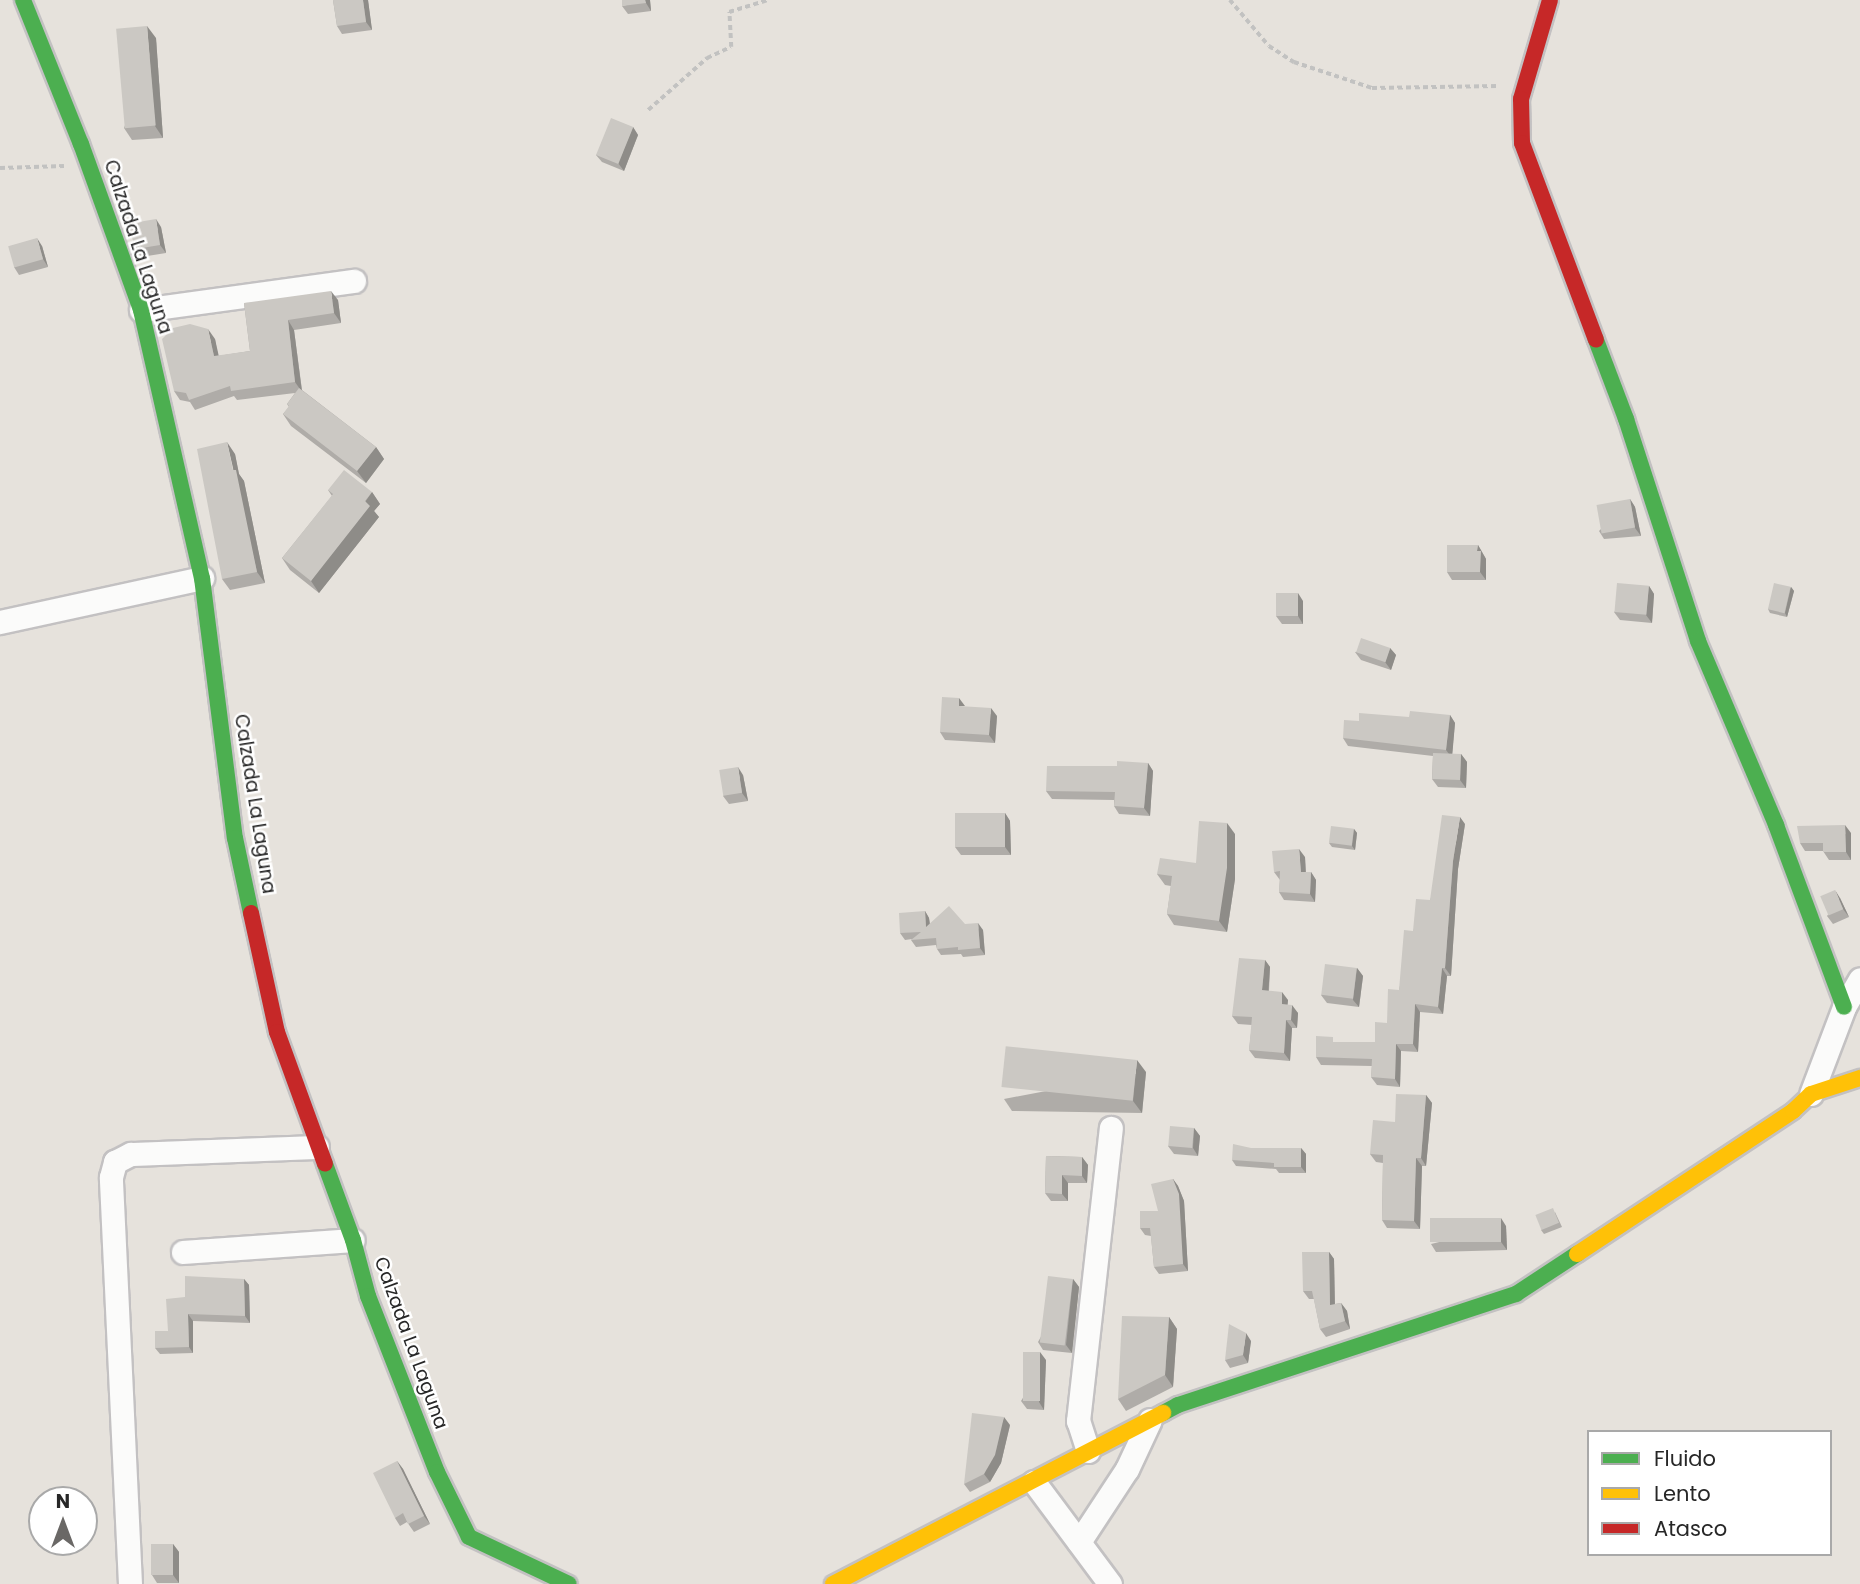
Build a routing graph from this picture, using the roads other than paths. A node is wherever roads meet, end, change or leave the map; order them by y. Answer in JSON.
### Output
{"nodes":[{"id":1,"x":23,"y":0,"type":"edge"},
{"id":2,"x":1550,"y":0,"type":"edge"},
{"id":3,"x":354,"y":281,"type":"dead end"},
{"id":4,"x":141,"y":310,"type":"junction"},
{"id":5,"x":202,"y":578,"type":"junction"},
{"id":6,"x":0,"y":622,"type":"edge"},
{"id":7,"x":1860,"y":979,"type":"edge"},
{"id":8,"x":1844,"y":1007,"type":"junction"},
{"id":9,"x":1860,"y":1078,"type":"edge"},
{"id":10,"x":1811,"y":1094,"type":"junction"},
{"id":11,"x":1111,"y":1128,"type":"dead end"},
{"id":12,"x":317,"y":1147,"type":"junction"},
{"id":13,"x":353,"y":1240,"type":"junction"},
{"id":14,"x":183,"y":1252,"type":"dead end"},
{"id":15,"x":1150,"y":1419,"type":"junction"},
{"id":16,"x":1088,"y":1451,"type":"junction"},
{"id":17,"x":1034,"y":1482,"type":"junction"},
{"id":18,"x":1079,"y":1542,"type":"junction"},
{"id":19,"x":130,"y":1584,"type":"edge"},
{"id":20,"x":569,"y":1584,"type":"edge"},
{"id":21,"x":833,"y":1584,"type":"edge"},
{"id":22,"x":1110,"y":1584,"type":"edge"}],
"edges":[{"from":1,"to":4,"type":"street","name":"Calzada La Laguna"},
{"from":2,"to":8,"type":"street"},
{"from":3,"to":4,"type":"street"},
{"from":4,"to":5,"type":"street","name":"Calzada La Laguna"},
{"from":5,"to":6,"type":"street"},
{"from":5,"to":12,"type":"street","name":"Calzada La Laguna"},
{"from":7,"to":8,"type":"street"},
{"from":8,"to":10,"type":"street"},
{"from":9,"to":10,"type":"street"},
{"from":10,"to":15,"type":"street"},
{"from":11,"to":16,"type":"street"},
{"from":12,"to":13,"type":"street","name":"Calzada La Laguna"},
{"from":12,"to":19,"type":"street"},
{"from":13,"to":14,"type":"street"},
{"from":13,"to":20,"type":"street","name":"Calzada La Laguna"},
{"from":15,"to":16,"type":"street"},
{"from":15,"to":18,"type":"street"},
{"from":16,"to":17,"type":"street"},
{"from":17,"to":18,"type":"street"},
{"from":17,"to":21,"type":"street"},
{"from":18,"to":22,"type":"street"}]}
